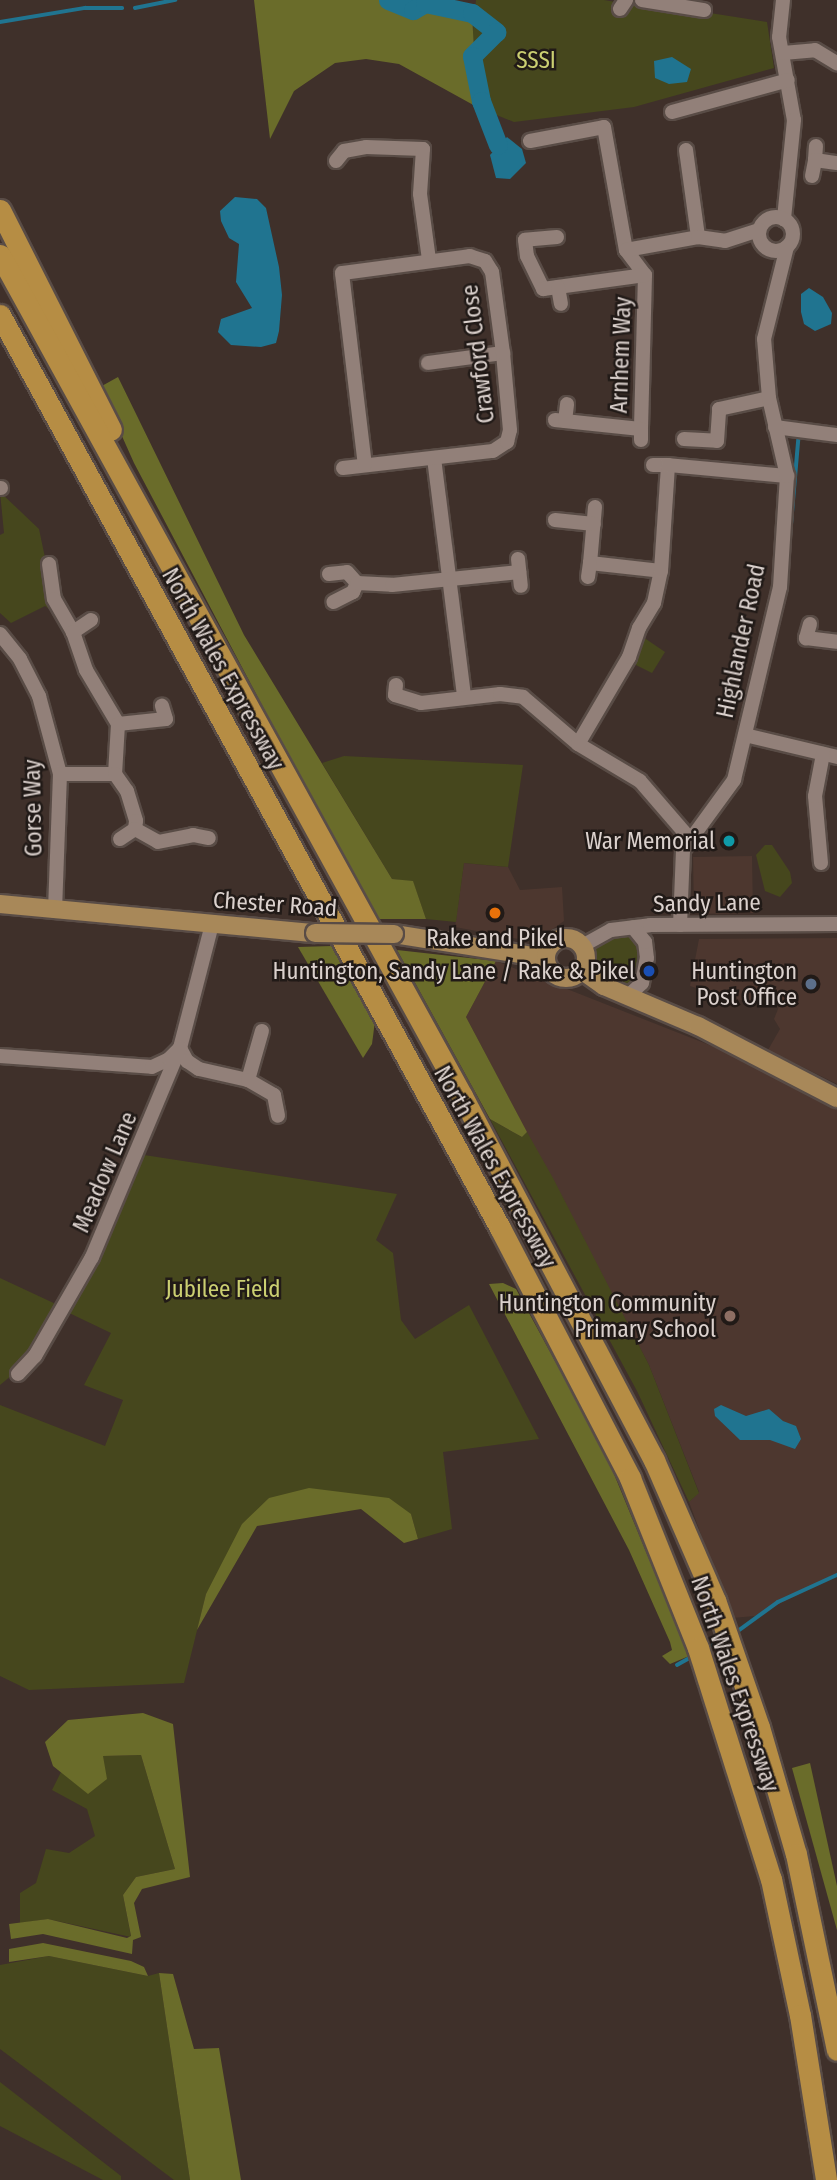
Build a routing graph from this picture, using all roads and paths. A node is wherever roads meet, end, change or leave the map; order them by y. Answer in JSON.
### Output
{"nodes":[{"id":1,"x":642,"y":0,"type":"edge"},
{"id":2,"x":783,"y":0,"type":"edge"},
{"id":3,"x":704,"y":10,"type":"dead end"},
{"id":4,"x":783,"y":53,"type":"junction"},
{"id":5,"x":837,"y":63,"type":"edge"},
{"id":6,"x":788,"y":80,"type":"junction"},
{"id":7,"x":672,"y":112,"type":"dead end"},
{"id":8,"x":530,"y":141,"type":"dead end"},
{"id":9,"x":685,"y":150,"type":"dead end"},
{"id":10,"x":339,"y":151,"type":"dead end"},
{"id":11,"x":837,"y":163,"type":"edge"},
{"id":12,"x":812,"y":176,"type":"dead end"},
{"id":13,"x":0,"y":210,"type":"edge"},
{"id":14,"x":779,"y":218,"type":"junction"},
{"id":15,"x":756,"y":233,"type":"junction"},
{"id":16,"x":557,"y":237,"type":"dead end"},
{"id":17,"x":698,"y":237,"type":"junction"},
{"id":18,"x":782,"y":249,"type":"junction"},
{"id":19,"x":626,"y":250,"type":"junction"},
{"id":20,"x":0,"y":255,"type":"edge"},
{"id":21,"x":429,"y":260,"type":"junction"},
{"id":22,"x":645,"y":275,"type":"junction"},
{"id":23,"x":558,"y":287,"type":"junction"},
{"id":24,"x":561,"y":304,"type":"dead end"},
{"id":25,"x":0,"y":315,"type":"edge"},
{"id":26,"x":503,"y":353,"type":"junction"},
{"id":27,"x":428,"y":363,"type":"dead end"},
{"id":28,"x":769,"y":398,"type":"junction"},
{"id":29,"x":567,"y":404,"type":"dead end"},
{"id":30,"x":775,"y":427,"type":"junction"},
{"id":31,"x":837,"y":435,"type":"edge"},
{"id":32,"x":684,"y":439,"type":"dead end"},
{"id":33,"x":434,"y":458,"type":"junction"},
{"id":34,"x":365,"y":465,"type":"junction"},
{"id":35,"x":653,"y":465,"type":"dead end"},
{"id":36,"x":668,"y":465,"type":"junction"},
{"id":37,"x":342,"y":468,"type":"dead end"},
{"id":38,"x":787,"y":475,"type":"junction"},
{"id":39,"x":595,"y":507,"type":"dead end"},
{"id":40,"x":555,"y":520,"type":"dead end"},
{"id":41,"x":594,"y":524,"type":"junction"},
{"id":42,"x":160,"y":541,"type":"junction"},
{"id":43,"x":49,"y":564,"type":"dead end"},
{"id":44,"x":662,"y":571,"type":"junction"},
{"id":45,"x":520,"y":572,"type":"dead end"},
{"id":46,"x":329,"y":574,"type":"dead end"},
{"id":47,"x":451,"y":579,"type":"junction"},
{"id":48,"x":356,"y":583,"type":"junction"},
{"id":49,"x":333,"y":602,"type":"dead end"},
{"id":50,"x":91,"y":620,"type":"dead end"},
{"id":51,"x":73,"y":632,"type":"junction"},
{"id":52,"x":0,"y":634,"type":"edge"},
{"id":53,"x":806,"y":637,"type":"dead end"},
{"id":54,"x":837,"y":642,"type":"edge"},
{"id":55,"x":392,"y":695,"type":"dead end"},
{"id":56,"x":464,"y":697,"type":"junction"},
{"id":57,"x":167,"y":717,"type":"dead end"},
{"id":58,"x":118,"y":724,"type":"junction"},
{"id":59,"x":745,"y":735,"type":"junction"},
{"id":60,"x":578,"y":744,"type":"junction"},
{"id":61,"x":830,"y":756,"type":"edge"},
{"id":62,"x":60,"y":774,"type":"junction"},
{"id":63,"x":115,"y":774,"type":"junction"},
{"id":64,"x":135,"y":829,"type":"junction"},
{"id":65,"x":209,"y":838,"type":"dead end"},
{"id":66,"x":120,"y":839,"type":"dead end"},
{"id":67,"x":690,"y":839,"type":"junction"},
{"id":68,"x":821,"y":863,"type":"dead end"},
{"id":69,"x":0,"y":904,"type":"edge"},
{"id":70,"x":55,"y":911,"type":"junction"},
{"id":71,"x":212,"y":924,"type":"junction"},
{"id":72,"x":837,"y":924,"type":"edge"},
{"id":73,"x":680,"y":925,"type":"junction"},
{"id":74,"x":633,"y":927,"type":"junction"},
{"id":75,"x":582,"y":946,"type":"junction"},
{"id":76,"x":546,"y":958,"type":"junction"},
{"id":77,"x":581,"y":970,"type":"junction"},
{"id":78,"x":628,"y":996,"type":"junction"},
{"id":79,"x":262,"y":1031,"type":"dead end"},
{"id":80,"x":180,"y":1048,"type":"junction"},
{"id":81,"x":0,"y":1056,"type":"edge"},
{"id":82,"x":248,"y":1080,"type":"junction"},
{"id":83,"x":837,"y":1098,"type":"edge"},
{"id":84,"x":278,"y":1116,"type":"dead end"},
{"id":85,"x":18,"y":1374,"type":"dead end"},
{"id":86,"x":837,"y":2050,"type":"edge"},
{"id":87,"x":826,"y":2180,"type":"edge"}],
"edges":[{"from":1,"to":3,"type":"street"},
{"from":2,"to":4,"type":"street"},
{"from":4,"to":5,"type":"street"},
{"from":4,"to":6,"type":"street"},
{"from":6,"to":7,"type":"street"},
{"from":6,"to":14,"type":"street"},
{"from":8,"to":19,"type":"street"},
{"from":9,"to":17,"type":"street"},
{"from":10,"to":21,"type":"street"},
{"from":11,"to":12,"type":"street"},
{"from":13,"to":42,"type":"highway"},
{"from":14,"to":15,"type":"street"},
{"from":14,"to":18,"type":"street","name":"Highlander Road"},
{"from":15,"to":17,"type":"street"},
{"from":15,"to":18,"type":"street"},
{"from":16,"to":23,"type":"street"},
{"from":17,"to":19,"type":"street"},
{"from":18,"to":28,"type":"street","name":"Highlander Road"},
{"from":19,"to":22,"type":"street","name":"Arnhem Way"},
{"from":20,"to":42,"type":"highway","name":"North Wales Expressway"},
{"from":21,"to":26,"type":"street","name":"Crawford Close"},
{"from":21,"to":34,"type":"street","name":"Crawford Close"},
{"from":22,"to":23,"type":"street"},
{"from":22,"to":29,"type":"street","name":"Arnhem Way"},
{"from":23,"to":24,"type":"street"},
{"from":25,"to":87,"type":"highway","name":"North Wales Expressway"},
{"from":26,"to":27,"type":"street"},
{"from":26,"to":33,"type":"street","name":"Crawford Close"},
{"from":28,"to":30,"type":"street","name":"Highlander Road"},
{"from":28,"to":32,"type":"street"},
{"from":30,"to":31,"type":"street"},
{"from":30,"to":38,"type":"street","name":"Highlander Road"},
{"from":33,"to":34,"type":"street","name":"Crawford Close"},
{"from":33,"to":47,"type":"street"},
{"from":34,"to":37,"type":"street","name":"Crawford Close"},
{"from":35,"to":36,"type":"street"},
{"from":36,"to":38,"type":"street"},
{"from":36,"to":44,"type":"street"},
{"from":38,"to":59,"type":"street","name":"Highlander Road"},
{"from":39,"to":41,"type":"street"},
{"from":40,"to":41,"type":"street"},
{"from":41,"to":44,"type":"street"},
{"from":42,"to":86,"type":"highway","name":"North Wales Expressway"},
{"from":43,"to":51,"type":"street"},
{"from":44,"to":60,"type":"street"},
{"from":45,"to":47,"type":"street"},
{"from":46,"to":48,"type":"street"},
{"from":47,"to":48,"type":"street"},
{"from":47,"to":56,"type":"street"},
{"from":48,"to":49,"type":"street"},
{"from":50,"to":51,"type":"street"},
{"from":51,"to":58,"type":"street"},
{"from":52,"to":62,"type":"street","name":"Gorse Way"},
{"from":53,"to":54,"type":"street"},
{"from":55,"to":56,"type":"street"},
{"from":56,"to":60,"type":"street"},
{"from":57,"to":58,"type":"street"},
{"from":58,"to":63,"type":"street"},
{"from":59,"to":61,"type":"street"},
{"from":59,"to":67,"type":"street","name":"Highlander Road"},
{"from":60,"to":67,"type":"street"},
{"from":61,"to":68,"type":"street"},
{"from":62,"to":63,"type":"street"},
{"from":62,"to":70,"type":"street","name":"Gorse Way"},
{"from":63,"to":64,"type":"street"},
{"from":64,"to":65,"type":"street"},
{"from":64,"to":66,"type":"street"},
{"from":67,"to":73,"type":"street","name":"Highlander Road"},
{"from":69,"to":70,"type":"main road","name":"Chester Road"},
{"from":70,"to":71,"type":"main road","name":"Chester Road"},
{"from":71,"to":76,"type":"main road","name":"Chester Road","bridge":true},
{"from":71,"to":80,"type":"street","name":"Meadow Lane"},
{"from":72,"to":73,"type":"street","name":"Sandy Lane"},
{"from":73,"to":74,"type":"street","name":"Sandy Lane"},
{"from":74,"to":75,"type":"street","name":"Sandy Lane"},
{"from":74,"to":78,"type":"street"},
{"from":75,"to":76,"type":"main road"},
{"from":75,"to":77,"type":"main road"},
{"from":76,"to":77,"type":"main road"},
{"from":77,"to":78,"type":"main road"},
{"from":78,"to":83,"type":"main road"},
{"from":79,"to":82,"type":"street"},
{"from":80,"to":81,"type":"street"},
{"from":80,"to":82,"type":"street"},
{"from":80,"to":85,"type":"street","name":"Meadow Lane"},
{"from":82,"to":84,"type":"street"}]}
